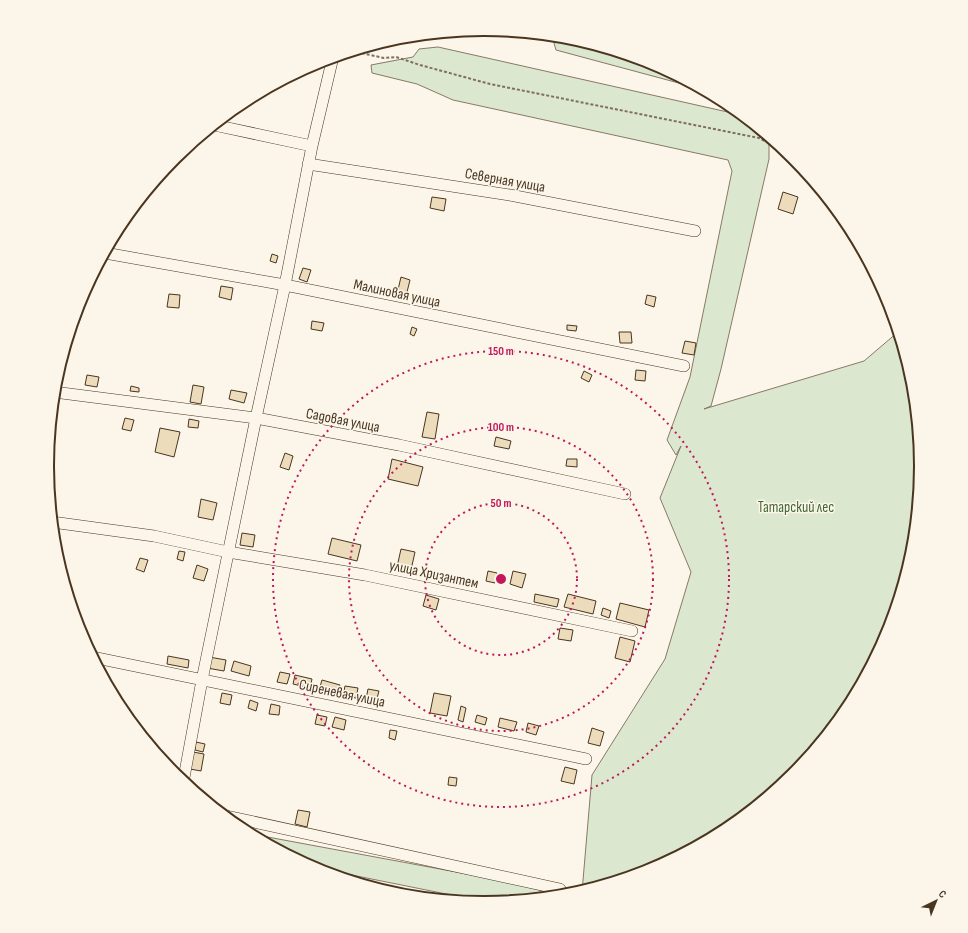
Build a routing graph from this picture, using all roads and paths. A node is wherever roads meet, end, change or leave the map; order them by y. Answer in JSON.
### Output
{"nodes":[{"id":1,"x":363,"y":54,"type":"edge"},
{"id":2,"x":331,"y":64,"type":"edge"},
{"id":3,"x":220,"y":126,"type":"edge"},
{"id":4,"x":767,"y":142,"type":"edge"},
{"id":5,"x":312,"y":146,"type":"junction"},
{"id":6,"x":308,"y":164,"type":"junction"},
{"id":7,"x":695,"y":231,"type":"dead end"},
{"id":8,"x":110,"y":254,"type":"edge"},
{"id":9,"x":285,"y":285,"type":"junction"},
{"id":10,"x":684,"y":366,"type":"dead end"},
{"id":11,"x":60,"y":393,"type":"edge"},
{"id":12,"x":256,"y":418,"type":"junction"},
{"id":13,"x":625,"y":494,"type":"dead end"},
{"id":14,"x":57,"y":523,"type":"edge"},
{"id":15,"x":228,"y":552,"type":"junction"},
{"id":16,"x":632,"y":631,"type":"dead end"},
{"id":17,"x":99,"y":658,"type":"edge"},
{"id":18,"x":202,"y":680,"type":"junction"},
{"id":19,"x":586,"y":759,"type":"dead end"},
{"id":20,"x":184,"y":775,"type":"edge"},
{"id":21,"x":237,"y":818,"type":"edge"},
{"id":22,"x":560,"y":889,"type":"dead end"}],
"edges":[{"from":1,"to":4,"type":"path"},
{"from":2,"to":5,"type":"street"},
{"from":3,"to":5,"type":"street"},
{"from":5,"to":6,"type":"street"},
{"from":6,"to":7,"type":"street","name":"Северная улица"},
{"from":6,"to":9,"type":"street"},
{"from":8,"to":9,"type":"street","name":"Малиновая улица"},
{"from":9,"to":10,"type":"street","name":"Малиновая улица"},
{"from":9,"to":12,"type":"street"},
{"from":11,"to":12,"type":"street","name":"Садовая улица"},
{"from":12,"to":13,"type":"street","name":"Садовая улица"},
{"from":12,"to":15,"type":"street"},
{"from":14,"to":15,"type":"street","name":"улица Хризантем"},
{"from":15,"to":16,"type":"street","name":"улица Хризантем"},
{"from":15,"to":18,"type":"street"},
{"from":17,"to":18,"type":"street","name":"Сиреневая улица"},
{"from":18,"to":19,"type":"street","name":"Сиреневая улица"},
{"from":18,"to":20,"type":"street"},
{"from":21,"to":22,"type":"street"}]}
